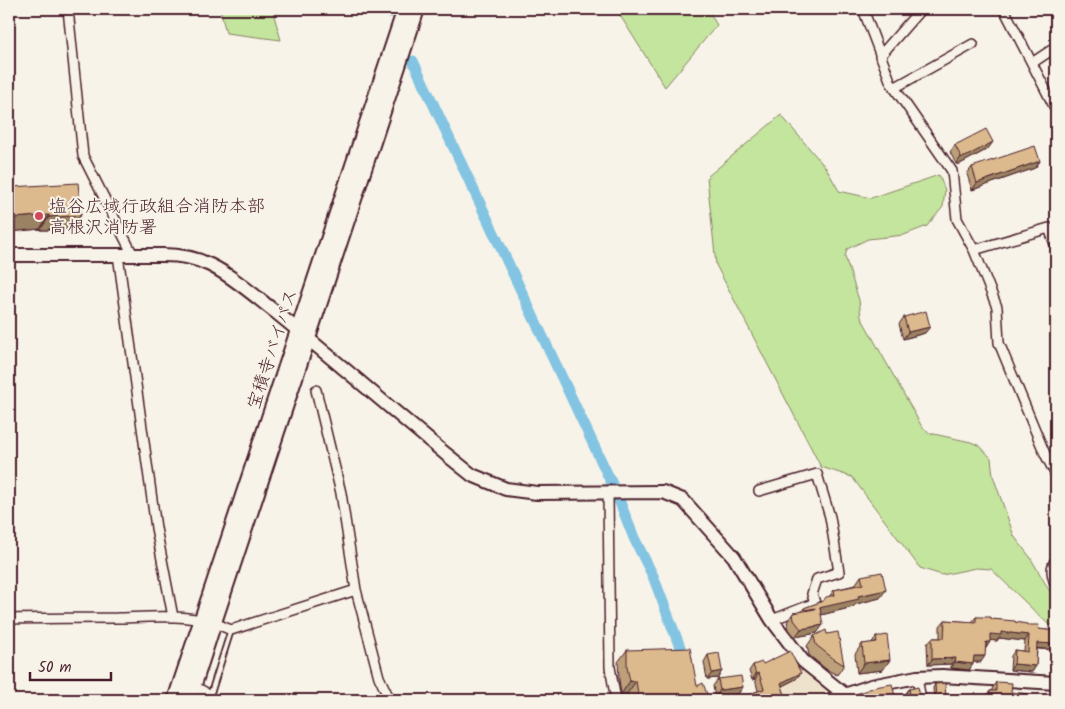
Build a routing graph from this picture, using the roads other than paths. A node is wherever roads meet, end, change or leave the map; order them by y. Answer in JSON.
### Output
{"nodes":[{"id":1,"x":68,"y":9,"type":"edge"},
{"id":2,"x":405,"y":9,"type":"edge"},
{"id":3,"x":418,"y":9,"type":"edge"},
{"id":4,"x":863,"y":9,"type":"edge"},
{"id":5,"x":921,"y":9,"type":"edge"},
{"id":6,"x":1004,"y":9,"type":"edge"},
{"id":7,"x":973,"y":44,"type":"dead end"},
{"id":8,"x":1056,"y":47,"type":"edge"},
{"id":9,"x":880,"y":56,"type":"junction"},
{"id":10,"x":1032,"y":62,"type":"junction"},
{"id":11,"x":894,"y":88,"type":"junction"},
{"id":12,"x":1056,"y":110,"type":"edge"},
{"id":13,"x":1056,"y":247,"type":"edge"},
{"id":14,"x":974,"y":250,"type":"junction"},
{"id":15,"x":118,"y":254,"type":"junction"},
{"id":16,"x":133,"y":255,"type":"junction"},
{"id":17,"x":9,"y":256,"type":"edge"},
{"id":18,"x":303,"y":335,"type":"junction"},
{"id":19,"x":316,"y":390,"type":"dead end"},
{"id":20,"x":1056,"y":475,"type":"edge"},
{"id":21,"x":759,"y":490,"type":"dead end"},
{"id":22,"x":608,"y":494,"type":"junction"},
{"id":23,"x":1056,"y":560,"type":"edge"},
{"id":24,"x":1056,"y":587,"type":"edge"},
{"id":25,"x":356,"y":590,"type":"junction"},
{"id":26,"x":173,"y":617,"type":"junction"},
{"id":27,"x":9,"y":619,"type":"edge"},
{"id":28,"x":772,"y":620,"type":"junction"},
{"id":29,"x":208,"y":621,"type":"junction"},
{"id":30,"x":231,"y":630,"type":"junction"},
{"id":31,"x":917,"y":677,"type":"junction"},
{"id":32,"x":1056,"y":682,"type":"edge"},
{"id":33,"x":192,"y":694,"type":"edge"},
{"id":34,"x":844,"y":694,"type":"junction"},
{"id":35,"x":210,"y":697,"type":"edge"},
{"id":36,"x":175,"y":700,"type":"edge"},
{"id":37,"x":390,"y":700,"type":"edge"},
{"id":38,"x":616,"y":700,"type":"edge"},
{"id":39,"x":830,"y":700,"type":"edge"},
{"id":40,"x":921,"y":700,"type":"edge"}],
"edges":[{"from":1,"to":16,"type":"street"},
{"from":2,"to":18,"type":"main road","name":"宝積寺バイパス"},
{"from":3,"to":18,"type":"main road","name":"宝積寺バイパス"},
{"from":4,"to":9,"type":"street"},
{"from":5,"to":9,"type":"street"},
{"from":6,"to":10,"type":"street"},
{"from":7,"to":11,"type":"street"},
{"from":8,"to":10,"type":"street"},
{"from":9,"to":11,"type":"street"},
{"from":10,"to":12,"type":"street"},
{"from":11,"to":14,"type":"street"},
{"from":13,"to":14,"type":"street"},
{"from":14,"to":20,"type":"street"},
{"from":15,"to":16,"type":"street"},
{"from":15,"to":17,"type":"street"},
{"from":15,"to":26,"type":"street"},
{"from":16,"to":18,"type":"street"},
{"from":18,"to":22,"type":"street"},
{"from":18,"to":29,"type":"main road","name":"宝積寺バイパス"},
{"from":19,"to":25,"type":"street"},
{"from":21,"to":28,"type":"street"},
{"from":22,"to":28,"type":"street"},
{"from":22,"to":38,"type":"street"},
{"from":23,"to":24,"type":"street"},
{"from":25,"to":30,"type":"street"},
{"from":25,"to":37,"type":"street"},
{"from":26,"to":27,"type":"street"},
{"from":26,"to":29,"type":"street"},
{"from":28,"to":34,"type":"street"},
{"from":29,"to":30,"type":"street"},
{"from":29,"to":33,"type":"main road","name":"宝積寺バイパス"},
{"from":29,"to":36,"type":"main road","name":"宝積寺バイパス"},
{"from":30,"to":35,"type":"lane"},
{"from":31,"to":32,"type":"street"},
{"from":31,"to":34,"type":"street"},
{"from":31,"to":40,"type":"street"},
{"from":33,"to":35,"type":"street"},
{"from":34,"to":39,"type":"street"}]}
